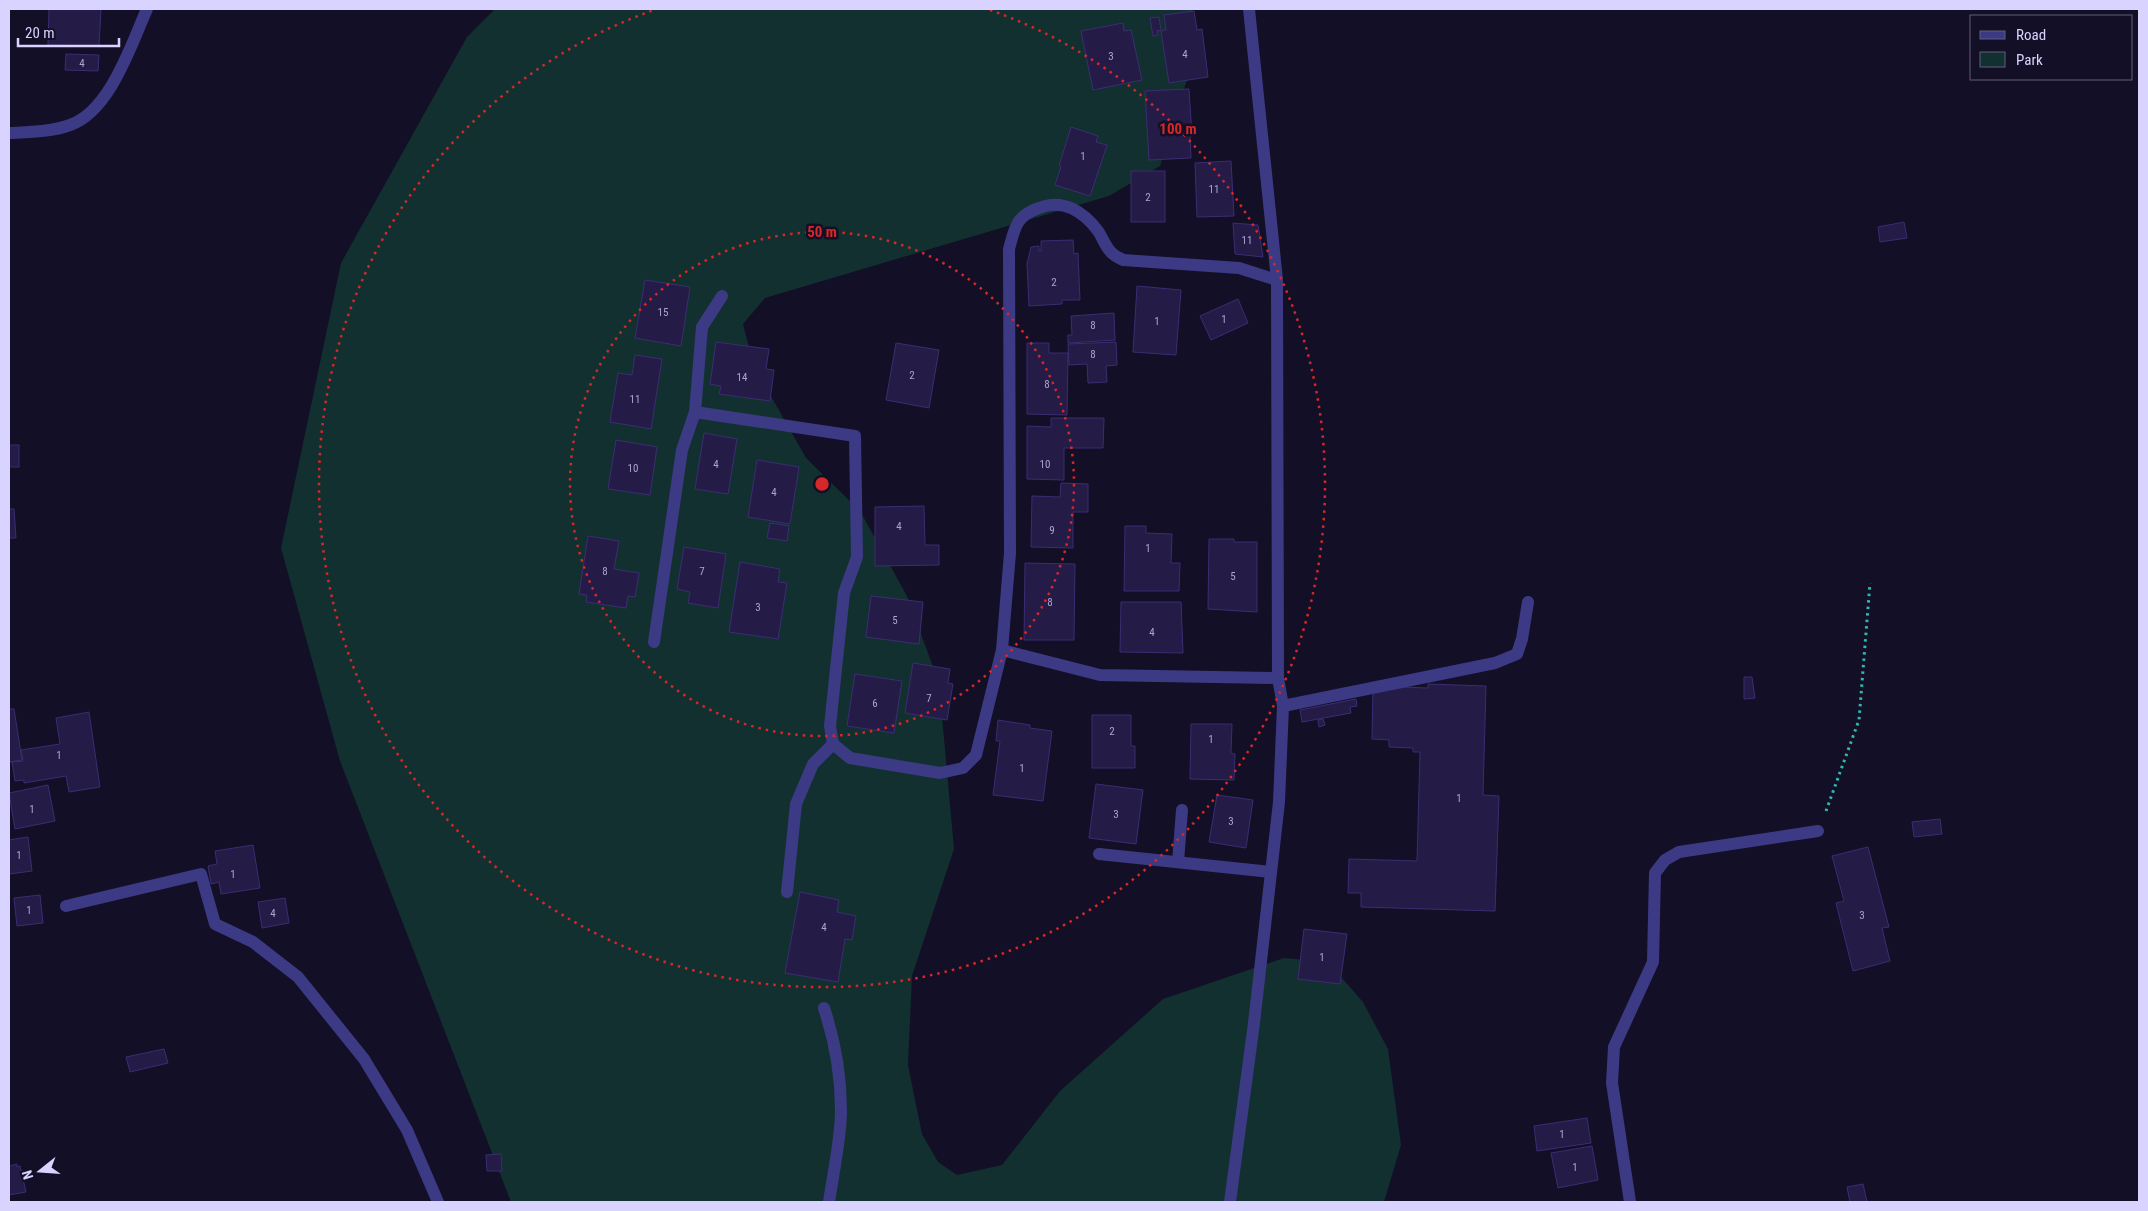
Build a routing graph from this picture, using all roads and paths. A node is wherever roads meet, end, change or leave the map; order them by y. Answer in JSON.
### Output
{"nodes":[{"id":1,"x":147,"y":9,"type":"edge"},
{"id":2,"x":1249,"y":9,"type":"edge"},
{"id":3,"x":9,"y":133,"type":"edge"},
{"id":4,"x":1277,"y":280,"type":"junction"},
{"id":5,"x":722,"y":296,"type":"dead end"},
{"id":6,"x":695,"y":412,"type":"junction"},
{"id":7,"x":1870,"y":583,"type":"dead end"},
{"id":8,"x":1528,"y":602,"type":"dead end"},
{"id":9,"x":654,"y":642,"type":"dead end"},
{"id":10,"x":1002,"y":650,"type":"junction"},
{"id":11,"x":1278,"y":678,"type":"junction"},
{"id":12,"x":1283,"y":706,"type":"junction"},
{"id":13,"x":833,"y":744,"type":"junction"},
{"id":14,"x":1182,"y":810,"type":"dead end"},
{"id":15,"x":1818,"y":831,"type":"joint"},
{"id":16,"x":1098,"y":854,"type":"dead end"},
{"id":17,"x":1178,"y":862,"type":"junction"},
{"id":18,"x":1270,"y":872,"type":"junction"},
{"id":19,"x":787,"y":892,"type":"dead end"},
{"id":20,"x":66,"y":906,"type":"dead end"},
{"id":21,"x":824,"y":1008,"type":"dead end"},
{"id":22,"x":438,"y":1202,"type":"edge"},
{"id":23,"x":829,"y":1202,"type":"edge"},
{"id":24,"x":1230,"y":1202,"type":"edge"},
{"id":25,"x":1630,"y":1202,"type":"edge"}],
"edges":[{"from":1,"to":3,"type":"street"},
{"from":2,"to":4,"type":"street"},
{"from":4,"to":10,"type":"street"},
{"from":4,"to":11,"type":"street"},
{"from":5,"to":6,"type":"street"},
{"from":6,"to":9,"type":"street"},
{"from":6,"to":13,"type":"street"},
{"from":7,"to":15,"type":"path"},
{"from":8,"to":12,"type":"street"},
{"from":10,"to":11,"type":"street"},
{"from":10,"to":13,"type":"street"},
{"from":11,"to":12,"type":"street"},
{"from":12,"to":18,"type":"street"},
{"from":13,"to":19,"type":"street"},
{"from":14,"to":17,"type":"street"},
{"from":15,"to":25,"type":"street"},
{"from":16,"to":17,"type":"street"},
{"from":17,"to":18,"type":"street"},
{"from":18,"to":24,"type":"street"},
{"from":20,"to":22,"type":"street"},
{"from":21,"to":23,"type":"street"}]}
